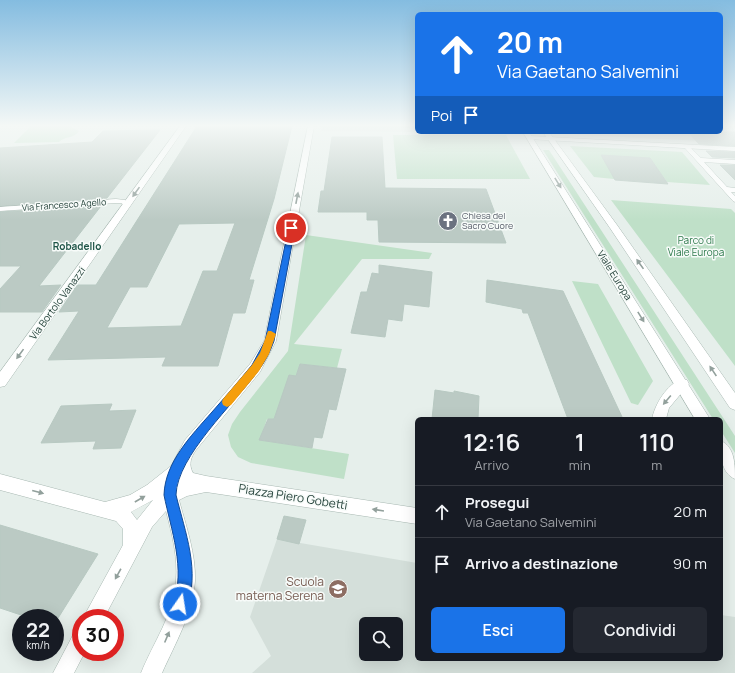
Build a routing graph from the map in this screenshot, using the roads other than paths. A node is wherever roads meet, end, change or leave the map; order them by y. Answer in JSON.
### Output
{"nodes":[{"id":1,"x":161,"y":157,"type":"edge"},
{"id":2,"x":305,"y":157,"type":"edge"},
{"id":3,"x":542,"y":157,"type":"edge"},
{"id":4,"x":564,"y":157,"type":"edge"},
{"id":5,"x":697,"y":157,"type":"edge"},
{"id":6,"x":699,"y":160,"type":"junction"},
{"id":7,"x":735,"y":162,"type":"edge"},
{"id":8,"x":725,"y":189,"type":"junction"},
{"id":9,"x":735,"y":190,"type":"edge"},
{"id":10,"x":735,"y":200,"type":"edge"},
{"id":11,"x":127,"y":205,"type":"junction"},
{"id":12,"x":0,"y":210,"type":"edge"},
{"id":13,"x":0,"y":382,"type":"edge"},
{"id":14,"x":682,"y":384,"type":"junction"},
{"id":15,"x":735,"y":404,"type":"edge"},
{"id":16,"x":659,"y":417,"type":"edge"},
{"id":17,"x":703,"y":417,"type":"edge"},
{"id":18,"x":187,"y":449,"type":"junction"},
{"id":19,"x":723,"y":451,"type":"edge"},
{"id":20,"x":735,"y":471,"type":"edge"},
{"id":21,"x":174,"y":472,"type":"junction"},
{"id":22,"x":0,"y":482,"type":"edge"},
{"id":23,"x":206,"y":484,"type":"junction"},
{"id":24,"x":170,"y":495,"type":"junction"},
{"id":25,"x":103,"y":509,"type":"junction"},
{"id":26,"x":415,"y":516,"type":"edge"},
{"id":27,"x":131,"y":550,"type":"junction"},
{"id":28,"x":98,"y":609,"type":"edge"},
{"id":29,"x":72,"y":656,"type":"edge"},
{"id":30,"x":63,"y":673,"type":"edge"},
{"id":31,"x":152,"y":673,"type":"edge"}],
"edges":[{"from":1,"to":11,"type":"street","name":"Via Bortolo Vanazzi","one_way":true},
{"from":18,"to":2,"type":"street","one_way":true},
{"from":3,"to":14,"type":"street","name":"Viale Europa","one_way":true},
{"from":15,"to":4,"type":"street","one_way":true},
{"from":5,"to":6,"type":"lane"},
{"from":6,"to":7,"type":"lane"},
{"from":6,"to":8,"type":"lane"},
{"from":8,"to":9,"type":"lane"},
{"from":8,"to":10,"type":"lane"},
{"from":11,"to":12,"type":"lane","name":"Via Francesco Agello"},
{"from":11,"to":13,"type":"street","name":"Via Bortolo Vanazzi","one_way":true},
{"from":14,"to":16,"type":"street","one_way":true},
{"from":14,"to":17,"type":"street","name":"Viale Europa"},
{"from":18,"to":21,"type":"street"},
{"from":18,"to":23,"type":"street"},
{"from":19,"to":20,"type":"street"},
{"from":21,"to":24,"type":"street"},
{"from":25,"to":21,"type":"street","one_way":true},
{"from":22,"to":25,"type":"street","one_way":true},
{"from":23,"to":24,"type":"street","name":"Piazza Piero Gobetti"},
{"from":26,"to":23,"type":"street","name":"Piazza Piero Gobetti","one_way":true},
{"from":24,"to":27,"type":"street","name":"Piazza Piero Gobetti"},
{"from":31,"to":24,"type":"street","one_way":true},
{"from":25,"to":27,"type":"street"},
{"from":27,"to":28,"type":"street","name":"Piazza Piero Gobetti","one_way":true},
{"from":29,"to":30,"type":"street"}]}
